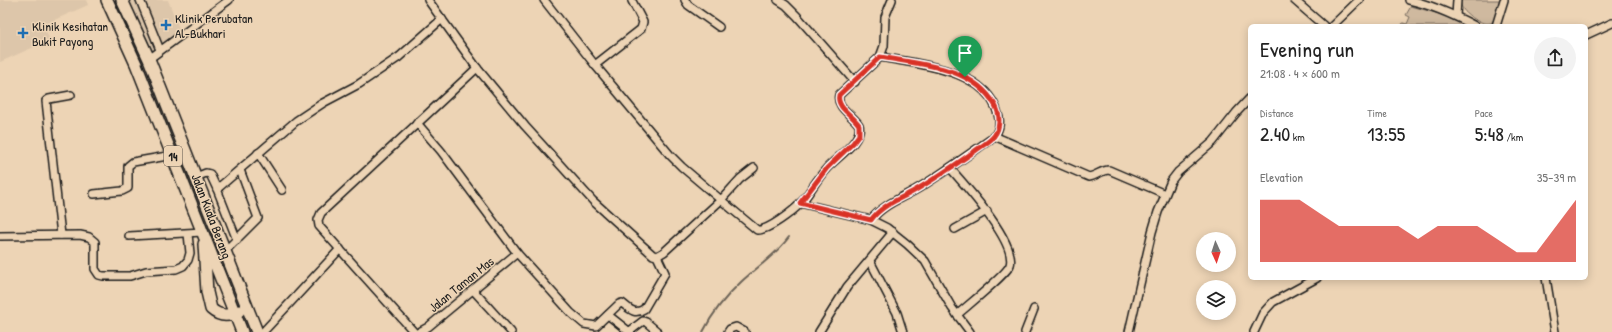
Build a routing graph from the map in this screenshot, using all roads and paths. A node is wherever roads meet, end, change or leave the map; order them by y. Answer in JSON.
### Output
{"nodes":[{"id":1,"x":107,"y":0,"type":"edge"},
{"id":2,"x":122,"y":0,"type":"edge"},
{"id":3,"x":140,"y":0,"type":"edge"},
{"id":4,"x":229,"y":0,"type":"edge"},
{"id":5,"x":428,"y":0,"type":"edge"},
{"id":6,"x":544,"y":0,"type":"edge"},
{"id":7,"x":685,"y":0,"type":"edge"},
{"id":8,"x":778,"y":0,"type":"edge"},
{"id":9,"x":892,"y":0,"type":"edge"},
{"id":10,"x":1294,"y":0,"type":"edge"},
{"id":11,"x":1358,"y":0,"type":"edge"},
{"id":12,"x":1409,"y":0,"type":"edge"},
{"id":13,"x":1457,"y":0,"type":"edge"},
{"id":14,"x":1504,"y":0,"type":"edge"},
{"id":15,"x":632,"y":1,"type":"dead end"},
{"id":16,"x":146,"y":15,"type":"junction"},
{"id":17,"x":1456,"y":16,"type":"junction"},
{"id":18,"x":442,"y":19,"type":"junction"},
{"id":19,"x":131,"y":20,"type":"junction"},
{"id":20,"x":1612,"y":23,"type":"edge"},
{"id":21,"x":1322,"y":24,"type":"edge"},
{"id":22,"x":1334,"y":24,"type":"edge"},
{"id":23,"x":1471,"y":24,"type":"edge"},
{"id":24,"x":1497,"y":24,"type":"edge"},
{"id":25,"x":719,"y":28,"type":"dead end"},
{"id":26,"x":1588,"y":34,"type":"edge"},
{"id":27,"x":160,"y":50,"type":"junction"},
{"id":28,"x":880,"y":57,"type":"junction"},
{"id":29,"x":149,"y":59,"type":"junction"},
{"id":30,"x":595,"y":65,"type":"junction"},
{"id":31,"x":477,"y":68,"type":"junction"},
{"id":32,"x":855,"y":82,"type":"junction"},
{"id":33,"x":71,"y":95,"type":"dead end"},
{"id":34,"x":1248,"y":100,"type":"edge"},
{"id":35,"x":417,"y":124,"type":"junction"},
{"id":36,"x":994,"y":136,"type":"junction"},
{"id":37,"x":258,"y":154,"type":"junction"},
{"id":38,"x":173,"y":155,"type":"junction"},
{"id":39,"x":754,"y":168,"type":"dead end"},
{"id":40,"x":950,"y":168,"type":"junction"},
{"id":41,"x":240,"y":170,"type":"junction"},
{"id":42,"x":196,"y":177,"type":"junction"},
{"id":43,"x":217,"y":189,"type":"junction"},
{"id":44,"x":282,"y":190,"type":"dead end"},
{"id":45,"x":94,"y":194,"type":"dead end"},
{"id":46,"x":1165,"y":194,"type":"junction"},
{"id":47,"x":721,"y":200,"type":"junction"},
{"id":48,"x":800,"y":203,"type":"junction"},
{"id":49,"x":987,"y":211,"type":"junction"},
{"id":50,"x":871,"y":220,"type":"junction"},
{"id":51,"x":955,"y":229,"type":"dead end"},
{"id":52,"x":893,"y":232,"type":"junction"},
{"id":53,"x":203,"y":233,"type":"junction"},
{"id":54,"x":188,"y":234,"type":"junction"},
{"id":55,"x":0,"y":236,"type":"edge"},
{"id":56,"x":61,"y":236,"type":"junction"},
{"id":57,"x":129,"y":236,"type":"dead end"},
{"id":58,"x":237,"y":240,"type":"junction"},
{"id":59,"x":340,"y":249,"type":"junction"},
{"id":60,"x":225,"y":251,"type":"junction"},
{"id":61,"x":517,"y":253,"type":"junction"},
{"id":62,"x":657,"y":256,"type":"junction"},
{"id":63,"x":870,"y":261,"type":"junction"},
{"id":64,"x":1312,"y":280,"type":"edge"},
{"id":65,"x":1546,"y":280,"type":"edge"},
{"id":66,"x":240,"y":290,"type":"junction"},
{"id":67,"x":473,"y":290,"type":"junction"},
{"id":68,"x":1034,"y":309,"type":"dead end"},
{"id":69,"x":235,"y":314,"type":"junction"},
{"id":70,"x":608,"y":315,"type":"junction"},
{"id":71,"x":957,"y":315,"type":"junction"},
{"id":72,"x":242,"y":332,"type":"edge"},
{"id":73,"x":257,"y":332,"type":"edge"},
{"id":74,"x":263,"y":332,"type":"edge"},
{"id":75,"x":414,"y":332,"type":"edge"},
{"id":76,"x":419,"y":332,"type":"edge"},
{"id":77,"x":511,"y":332,"type":"edge"},
{"id":78,"x":658,"y":332,"type":"edge"},
{"id":79,"x":728,"y":332,"type":"edge"},
{"id":80,"x":745,"y":332,"type":"edge"},
{"id":81,"x":819,"y":332,"type":"edge"},
{"id":82,"x":903,"y":332,"type":"edge"},
{"id":83,"x":970,"y":332,"type":"edge"},
{"id":84,"x":1025,"y":332,"type":"edge"},
{"id":85,"x":1129,"y":332,"type":"edge"},
{"id":86,"x":1254,"y":332,"type":"edge"},
{"id":87,"x":1555,"y":332,"type":"edge"}],
"edges":[{"from":1,"to":38,"type":"highway","name":"Jalan Kuala Berang","number":"14"},
{"from":2,"to":19,"type":"highway","name":"Jalan Kuala Berang","number":"14"},
{"from":3,"to":16,"type":"street"},
{"from":4,"to":27,"type":"street"},
{"from":5,"to":18,"type":"street"},
{"from":6,"to":30,"type":"street"},
{"from":7,"to":25,"type":"street"},
{"from":8,"to":32,"type":"street"},
{"from":9,"to":28,"type":"street"},
{"from":10,"to":21,"type":"street"},
{"from":11,"to":22,"type":"street"},
{"from":12,"to":17,"type":"street"},
{"from":13,"to":17,"type":"street"},
{"from":14,"to":24,"type":"street"},
{"from":15,"to":30,"type":"street"},
{"from":16,"to":19,"type":"street"},
{"from":16,"to":27,"type":"street"},
{"from":17,"to":23,"type":"street"},
{"from":18,"to":31,"type":"street"},
{"from":18,"to":37,"type":"street"},
{"from":19,"to":29,"type":"highway","name":"Jalan Kuala Berang","number":"14"},
{"from":20,"to":26,"type":"street"},
{"from":27,"to":29,"type":"street"},
{"from":28,"to":32,"type":"street"},
{"from":28,"to":36,"type":"street"},
{"from":29,"to":42,"type":"highway","name":"Jalan Kuala Berang","number":"14"},
{"from":30,"to":47,"type":"street"},
{"from":31,"to":35,"type":"street"},
{"from":31,"to":62,"type":"street"},
{"from":32,"to":48,"type":"street"},
{"from":33,"to":56,"type":"street"},
{"from":34,"to":46,"type":"street"},
{"from":35,"to":59,"type":"street"},
{"from":35,"to":61,"type":"street"},
{"from":36,"to":40,"type":"street"},
{"from":36,"to":46,"type":"street"},
{"from":37,"to":41,"type":"street"},
{"from":37,"to":44,"type":"street"},
{"from":38,"to":45,"type":"street"},
{"from":38,"to":53,"type":"highway","name":"Jalan Kuala Berang","number":"14"},
{"from":39,"to":47,"type":"street"},
{"from":40,"to":49,"type":"street"},
{"from":40,"to":50,"type":"street"},
{"from":41,"to":43,"type":"street"},
{"from":41,"to":58,"type":"street"},
{"from":42,"to":43,"type":"street"},
{"from":42,"to":60,"type":"highway","name":"Jalan Kuala Berang","number":"14"},
{"from":43,"to":58,"type":"street"},
{"from":46,"to":85,"type":"street"},
{"from":47,"to":48,"type":"street"},
{"from":47,"to":62,"type":"street"},
{"from":48,"to":50,"type":"street"},
{"from":49,"to":51,"type":"street"},
{"from":49,"to":71,"type":"street"},
{"from":50,"to":52,"type":"street"},
{"from":52,"to":63,"type":"street"},
{"from":52,"to":71,"type":"street"},
{"from":53,"to":54,"type":"street"},
{"from":53,"to":69,"type":"highway","name":"Jalan Kuala Berang","number":"14"},
{"from":53,"to":69,"type":"highway"},
{"from":54,"to":56,"type":"street"},
{"from":54,"to":57,"type":"street"},
{"from":55,"to":56,"type":"street"},
{"from":58,"to":60,"type":"street"},
{"from":59,"to":74,"type":"street"},
{"from":59,"to":75,"type":"street"},
{"from":60,"to":66,"type":"highway","name":"Jalan Kuala Berang","number":"14"},
{"from":61,"to":67,"type":"street","name":"Jalan Taman Mas"},
{"from":61,"to":70,"type":"street"},
{"from":62,"to":70,"type":"street"},
{"from":63,"to":81,"type":"street"},
{"from":63,"to":82,"type":"street"},
{"from":64,"to":86,"type":"street"},
{"from":65,"to":87,"type":"street"},
{"from":66,"to":69,"type":"highway"},
{"from":66,"to":73,"type":"highway","name":"Jalan Kuala Berang","number":"14"},
{"from":67,"to":76,"type":"street","name":"Jalan Taman Mas"},
{"from":67,"to":77,"type":"street"},
{"from":68,"to":84,"type":"street"},
{"from":69,"to":72,"type":"highway","name":"Jalan Kuala Berang","number":"14"},
{"from":70,"to":78,"type":"street"},
{"from":71,"to":83,"type":"street"},
{"from":79,"to":80,"type":"street"}]}
